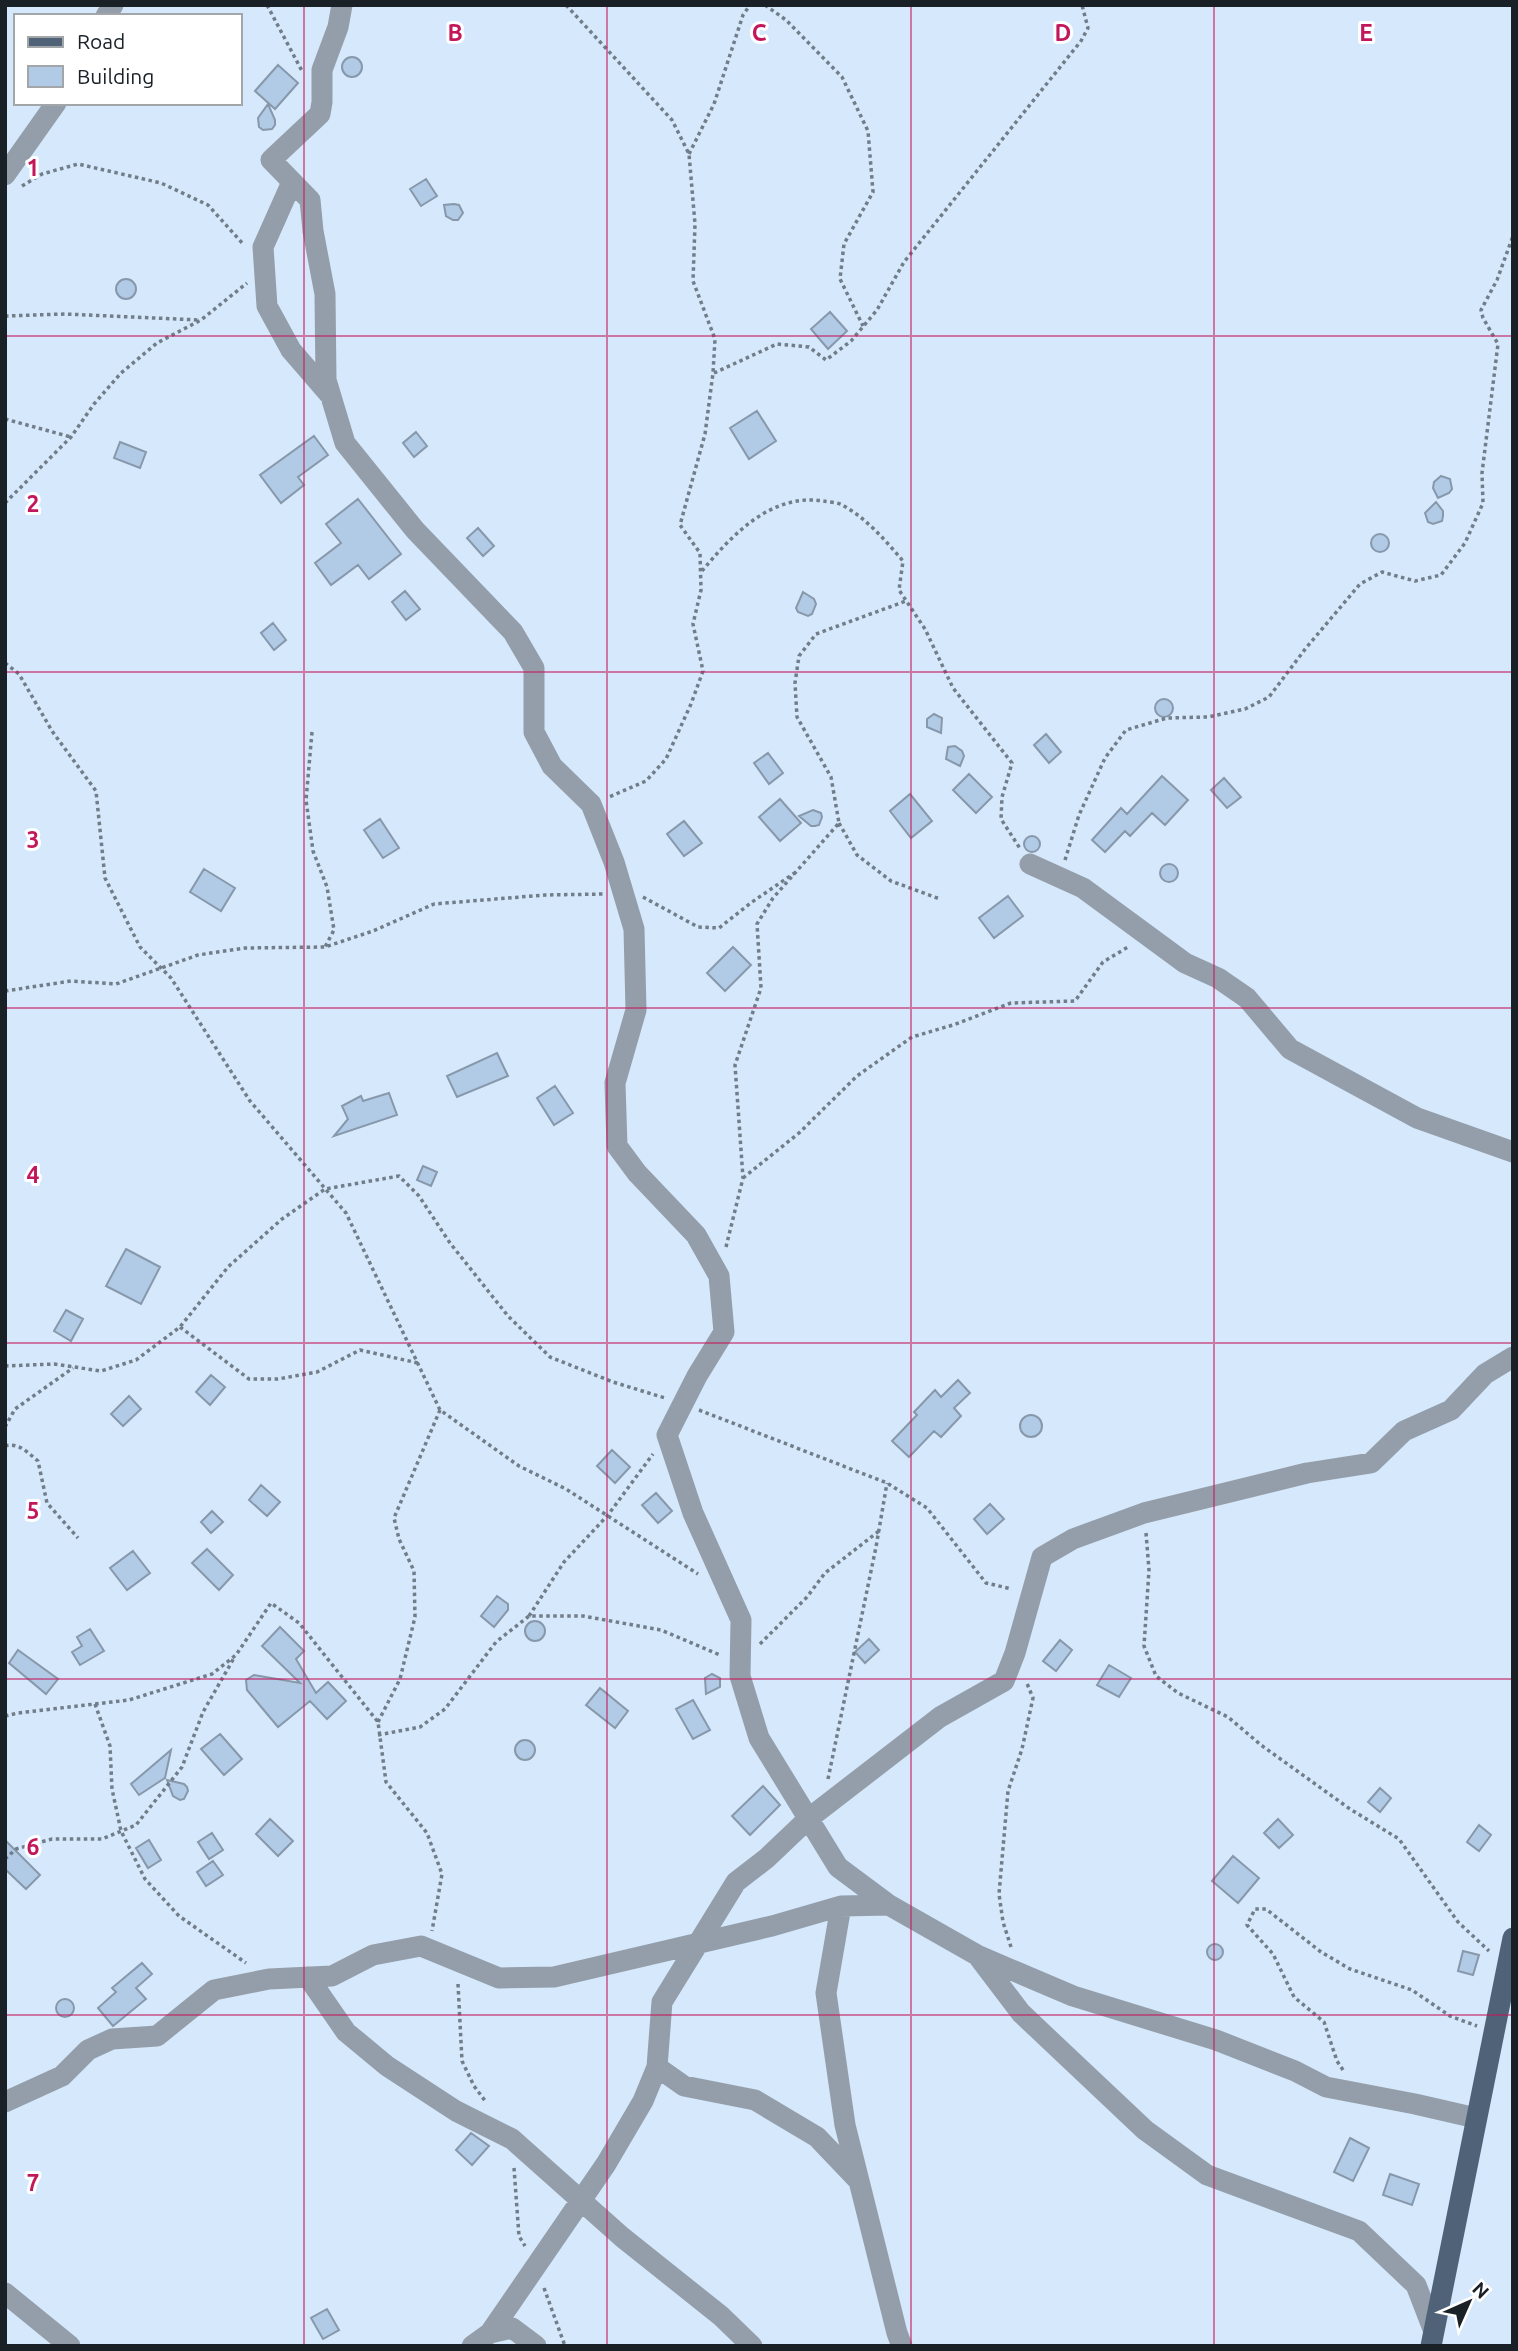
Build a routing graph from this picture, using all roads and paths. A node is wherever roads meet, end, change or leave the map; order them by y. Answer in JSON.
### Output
{"nodes":[{"id":1,"x":267,"y":5,"type":"edge"},
{"id":2,"x":342,"y":5,"type":"edge"},
{"id":3,"x":566,"y":5,"type":"edge"},
{"id":4,"x":750,"y":5,"type":"edge"},
{"id":5,"x":765,"y":5,"type":"edge"},
{"id":6,"x":1082,"y":5,"type":"edge"},
{"id":7,"x":303,"y":72,"type":"dead end"},
{"id":8,"x":55,"y":105,"type":"edge"},
{"id":9,"x":689,"y":154,"type":"junction"},
{"id":10,"x":292,"y":182,"type":"junction"},
{"id":11,"x":10,"y":183,"type":"edge"},
{"id":12,"x":1513,"y":236,"type":"edge"},
{"id":13,"x":264,"y":268,"type":"junction"},
{"id":14,"x":5,"y":316,"type":"edge"},
{"id":15,"x":201,"y":320,"type":"junction"},
{"id":16,"x":863,"y":326,"type":"junction"},
{"id":17,"x":713,"y":373,"type":"junction"},
{"id":18,"x":331,"y":397,"type":"junction"},
{"id":19,"x":5,"y":419,"type":"edge"},
{"id":20,"x":71,"y":438,"type":"junction"},
{"id":21,"x":5,"y":503,"type":"edge"},
{"id":22,"x":701,"y":572,"type":"junction"},
{"id":23,"x":906,"y":601,"type":"junction"},
{"id":24,"x":5,"y":663,"type":"edge"},
{"id":25,"x":312,"y":732,"type":"dead end"},
{"id":26,"x":591,"y":804,"type":"junction"},
{"id":27,"x":839,"y":823,"type":"junction"},
{"id":28,"x":1030,"y":864,"type":"joint"},
{"id":29,"x":796,"y":873,"type":"junction"},
{"id":30,"x":1060,"y":877,"type":"junction"},
{"id":31,"x":623,"y":894,"type":"junction"},
{"id":32,"x":940,"y":898,"type":"dead end"},
{"id":33,"x":325,"y":947,"type":"junction"},
{"id":34,"x":1128,"y":947,"type":"dead end"},
{"id":35,"x":162,"y":969,"type":"junction"},
{"id":36,"x":5,"y":991,"type":"edge"},
{"id":37,"x":1513,"y":1152,"type":"edge"},
{"id":38,"x":743,"y":1178,"type":"junction"},
{"id":39,"x":325,"y":1189,"type":"junction"},
{"id":40,"x":719,"y":1276,"type":"junction"},
{"id":41,"x":180,"y":1327,"type":"junction"},
{"id":42,"x":1513,"y":1357,"type":"edge"},
{"id":43,"x":418,"y":1363,"type":"junction"},
{"id":44,"x":5,"y":1366,"type":"edge"},
{"id":45,"x":75,"y":1367,"type":"junction"},
{"id":46,"x":683,"y":1404,"type":"junction"},
{"id":47,"x":440,"y":1410,"type":"junction"},
{"id":48,"x":5,"y":1426,"type":"edge"},
{"id":49,"x":667,"y":1436,"type":"junction"},
{"id":50,"x":5,"y":1446,"type":"edge"},
{"id":51,"x":887,"y":1483,"type":"junction"},
{"id":52,"x":1144,"y":1513,"type":"junction"},
{"id":53,"x":608,"y":1515,"type":"junction"},
{"id":54,"x":878,"y":1531,"type":"junction"},
{"id":55,"x":78,"y":1538,"type":"dead end"},
{"id":56,"x":1030,"y":1593,"type":"junction"},
{"id":57,"x":731,"y":1596,"type":"junction"},
{"id":58,"x":529,"y":1616,"type":"junction"},
{"id":59,"x":1015,"y":1653,"type":"junction"},
{"id":60,"x":236,"y":1655,"type":"junction"},
{"id":61,"x":740,"y":1664,"type":"junction"},
{"id":62,"x":95,"y":1704,"type":"junction"},
{"id":63,"x":5,"y":1716,"type":"edge"},
{"id":64,"x":378,"y":1723,"type":"junction"},
{"id":65,"x":378,"y":1735,"type":"junction"},
{"id":66,"x":815,"y":1813,"type":"junction"},
{"id":67,"x":121,"y":1831,"type":"junction"},
{"id":68,"x":5,"y":1859,"type":"edge"},
{"id":69,"x":889,"y":1905,"type":"junction"},
{"id":70,"x":841,"y":1906,"type":"junction"},
{"id":71,"x":1513,"y":1938,"type":"edge"},
{"id":72,"x":697,"y":1943,"type":"junction"},
{"id":73,"x":429,"y":1949,"type":"junction"},
{"id":74,"x":977,"y":1955,"type":"junction"},
{"id":75,"x":1507,"y":1967,"type":"junction"},
{"id":76,"x":1018,"y":1972,"type":"junction"},
{"id":77,"x":308,"y":1977,"type":"junction"},
{"id":78,"x":270,"y":1979,"type":"junction"},
{"id":79,"x":1494,"y":2032,"type":"junction"},
{"id":80,"x":657,"y":2067,"type":"junction"},
{"id":81,"x":1362,"y":2094,"type":"junction"},
{"id":82,"x":5,"y":2102,"type":"edge"},
{"id":83,"x":1476,"y":2118,"type":"junction"},
{"id":84,"x":859,"y":2180,"type":"junction"},
{"id":85,"x":581,"y":2200,"type":"junction"},
{"id":86,"x":5,"y":2293,"type":"edge"},
{"id":87,"x":1432,"y":2338,"type":"edge"},
{"id":88,"x":481,"y":2340,"type":"edge"},
{"id":89,"x":70,"y":2346,"type":"edge"},
{"id":90,"x":536,"y":2346,"type":"edge"},
{"id":91,"x":752,"y":2346,"type":"edge"},
{"id":92,"x":902,"y":2346,"type":"edge"}],
"edges":[{"from":1,"to":7,"type":"path"},
{"from":2,"to":10,"type":"street"},
{"from":3,"to":9,"type":"path"},
{"from":4,"to":9,"type":"path"},
{"from":5,"to":16,"type":"path"},
{"from":6,"to":16,"type":"path"},
{"from":8,"to":11,"type":"street"},
{"from":9,"to":17,"type":"path"},
{"from":10,"to":13,"type":"street"},
{"from":10,"to":18,"type":"street"},
{"from":11,"to":13,"type":"path"},
{"from":12,"to":30,"type":"path"},
{"from":13,"to":15,"type":"path"},
{"from":13,"to":18,"type":"street"},
{"from":14,"to":15,"type":"path"},
{"from":15,"to":20,"type":"path"},
{"from":16,"to":17,"type":"path"},
{"from":17,"to":22,"type":"path"},
{"from":18,"to":26,"type":"street"},
{"from":19,"to":20,"type":"path"},
{"from":20,"to":21,"type":"path"},
{"from":22,"to":23,"type":"path"},
{"from":22,"to":26,"type":"path"},
{"from":23,"to":27,"type":"path"},
{"from":23,"to":28,"type":"path"},
{"from":24,"to":35,"type":"path"},
{"from":25,"to":33,"type":"path"},
{"from":26,"to":31,"type":"street"},
{"from":27,"to":29,"type":"path"},
{"from":27,"to":32,"type":"path"},
{"from":28,"to":30,"type":"street"},
{"from":29,"to":31,"type":"path"},
{"from":29,"to":38,"type":"path"},
{"from":30,"to":37,"type":"street"},
{"from":31,"to":33,"type":"path"},
{"from":31,"to":40,"type":"street"},
{"from":33,"to":35,"type":"path"},
{"from":34,"to":38,"type":"path"},
{"from":35,"to":36,"type":"path"},
{"from":35,"to":39,"type":"path"},
{"from":38,"to":40,"type":"path"},
{"from":39,"to":41,"type":"path"},
{"from":39,"to":43,"type":"path"},
{"from":39,"to":46,"type":"path"},
{"from":40,"to":46,"type":"street"},
{"from":41,"to":43,"type":"path"},
{"from":41,"to":45,"type":"path"},
{"from":42,"to":52,"type":"street"},
{"from":43,"to":47,"type":"path"},
{"from":44,"to":45,"type":"path"},
{"from":45,"to":48,"type":"path"},
{"from":46,"to":49,"type":"street"},
{"from":46,"to":51,"type":"path"},
{"from":47,"to":53,"type":"path"},
{"from":47,"to":64,"type":"path"},
{"from":49,"to":53,"type":"path"},
{"from":49,"to":57,"type":"street"},
{"from":50,"to":55,"type":"path"},
{"from":51,"to":54,"type":"path"},
{"from":51,"to":56,"type":"path"},
{"from":52,"to":56,"type":"street"},
{"from":52,"to":75,"type":"path"},
{"from":53,"to":57,"type":"path"},
{"from":53,"to":58,"type":"path"},
{"from":54,"to":61,"type":"path"},
{"from":54,"to":66,"type":"path"},
{"from":56,"to":59,"type":"street"},
{"from":57,"to":61,"type":"street"},
{"from":58,"to":61,"type":"path"},
{"from":58,"to":65,"type":"path"},
{"from":59,"to":66,"type":"street"},
{"from":59,"to":76,"type":"path"},
{"from":60,"to":62,"type":"path"},
{"from":60,"to":64,"type":"path"},
{"from":60,"to":67,"type":"path"},
{"from":61,"to":66,"type":"street"},
{"from":62,"to":63,"type":"path"},
{"from":62,"to":67,"type":"path"},
{"from":64,"to":65,"type":"path"},
{"from":65,"to":73,"type":"path"},
{"from":66,"to":69,"type":"street"},
{"from":66,"to":72,"type":"street"},
{"from":67,"to":68,"type":"path"},
{"from":67,"to":78,"type":"path"},
{"from":69,"to":70,"type":"street"},
{"from":69,"to":74,"type":"street"},
{"from":70,"to":72,"type":"street"},
{"from":70,"to":84,"type":"street"},
{"from":71,"to":75,"type":"main road"},
{"from":72,"to":73,"type":"street"},
{"from":72,"to":80,"type":"street"},
{"from":73,"to":77,"type":"street"},
{"from":74,"to":76,"type":"street"},
{"from":74,"to":87,"type":"street"},
{"from":75,"to":79,"type":"main road"},
{"from":76,"to":81,"type":"street"},
{"from":77,"to":78,"type":"street"},
{"from":77,"to":85,"type":"street"},
{"from":78,"to":82,"type":"street"},
{"from":79,"to":81,"type":"path"},
{"from":79,"to":83,"type":"main road"},
{"from":80,"to":84,"type":"street"},
{"from":80,"to":85,"type":"street"},
{"from":81,"to":83,"type":"street"},
{"from":83,"to":87,"type":"main road"},
{"from":84,"to":92,"type":"street"},
{"from":85,"to":88,"type":"street"},
{"from":85,"to":91,"type":"street"},
{"from":86,"to":89,"type":"street"},
{"from":88,"to":90,"type":"street"}]}
